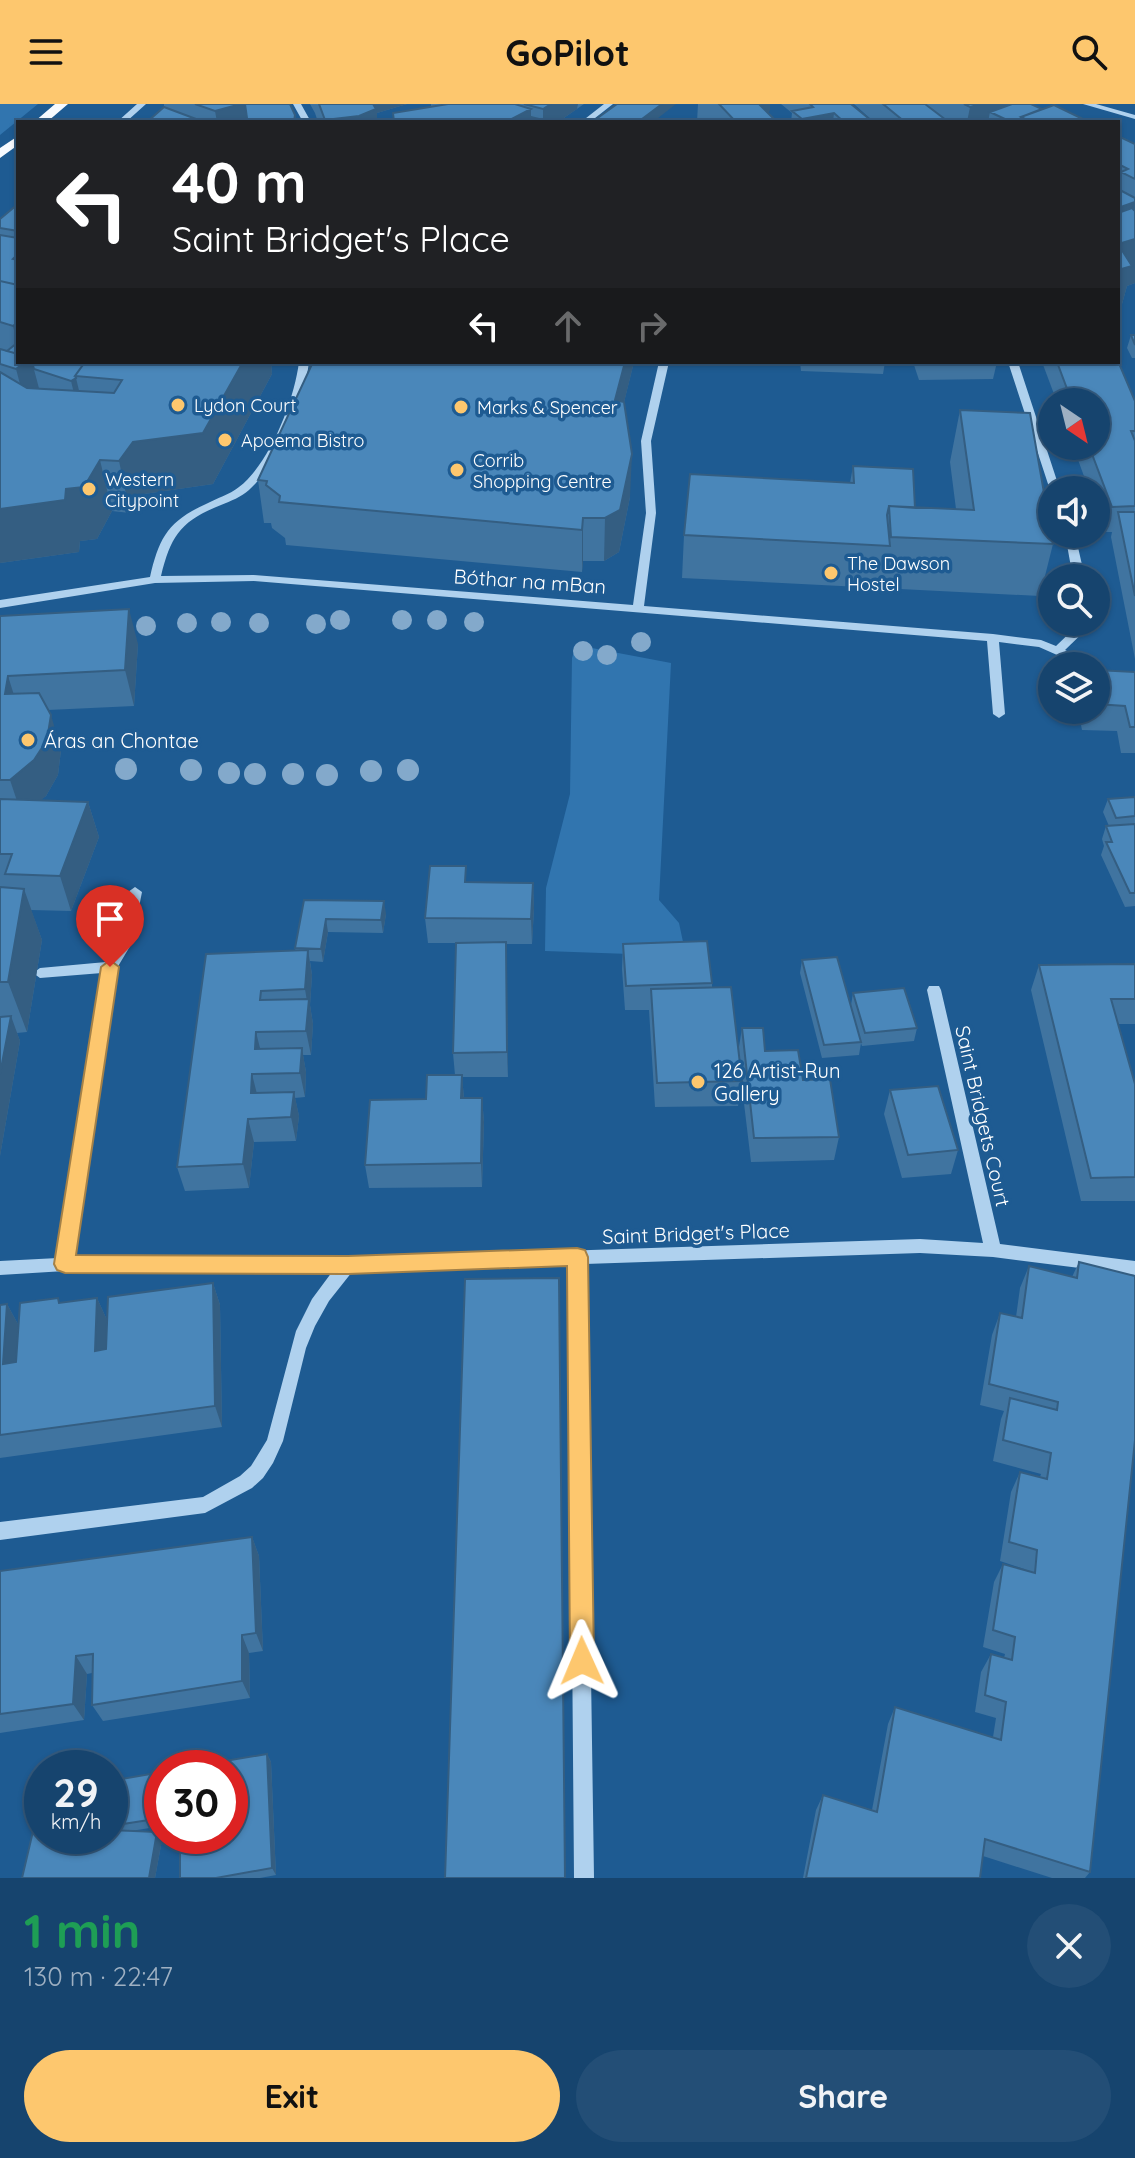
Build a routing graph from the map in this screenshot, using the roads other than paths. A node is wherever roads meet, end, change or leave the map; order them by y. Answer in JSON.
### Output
{"nodes":[{"id":1,"x":62,"y":104,"type":"edge"},
{"id":2,"x":142,"y":104,"type":"edge"},
{"id":3,"x":609,"y":104,"type":"edge"},
{"id":4,"x":1087,"y":104,"type":"edge"},
{"id":5,"x":1135,"y":117,"type":"edge"},
{"id":6,"x":42,"y":120,"type":"edge"},
{"id":7,"x":123,"y":120,"type":"edge"},
{"id":8,"x":588,"y":120,"type":"edge"},
{"id":9,"x":16,"y":141,"type":"edge"},
{"id":10,"x":0,"y":154,"type":"edge"},
{"id":11,"x":304,"y":364,"type":"edge"},
{"id":12,"x":664,"y":364,"type":"edge"},
{"id":13,"x":1014,"y":364,"type":"edge"},
{"id":14,"x":1050,"y":476,"type":"edge"},
{"id":15,"x":155,"y":580,"type":"junction"},
{"id":16,"x":0,"y":604,"type":"edge"},
{"id":17,"x":638,"y":607,"type":"junction"},
{"id":18,"x":1073,"y":636,"type":"edge"},
{"id":19,"x":993,"y":638,"type":"junction"},
{"id":20,"x":1058,"y":650,"type":"junction"},
{"id":21,"x":1062,"y":652,"type":"edge"},
{"id":22,"x":999,"y":714,"type":"dead end"},
{"id":23,"x":135,"y":892,"type":"dead end"},
{"id":24,"x":110,"y":967,"type":"junction"},
{"id":25,"x":40,"y":973,"type":"dead end"},
{"id":26,"x":934,"y":990,"type":"dead end"},
{"id":27,"x":993,"y":1250,"type":"junction"},
{"id":28,"x":577,"y":1257,"type":"junction"},
{"id":29,"x":65,"y":1264,"type":"junction"},
{"id":30,"x":348,"y":1265,"type":"junction"},
{"id":31,"x":0,"y":1268,"type":"edge"},
{"id":32,"x":1135,"y":1268,"type":"edge"},
{"id":33,"x":0,"y":1531,"type":"edge"},
{"id":34,"x":584,"y":1878,"type":"edge"}],
"edges":[{"from":1,"to":6,"type":"main road"},
{"from":2,"to":7,"type":"street"},
{"from":3,"to":8,"type":"street"},
{"from":4,"to":5,"type":"street"},
{"from":9,"to":10,"type":"main road"},
{"from":11,"to":15,"type":"street"},
{"from":12,"to":17,"type":"street"},
{"from":13,"to":14,"type":"street"},
{"from":15,"to":16,"type":"street","name":"Bóthar na mBan"},
{"from":15,"to":17,"type":"street","name":"Bóthar na mBan"},
{"from":17,"to":19,"type":"street","name":"Bóthar na mBan"},
{"from":18,"to":20,"type":"street"},
{"from":19,"to":20,"type":"street","name":"Bóthar na mBan"},
{"from":19,"to":22,"type":"street"},
{"from":20,"to":21,"type":"street","name":"Bóthar na mBan"},
{"from":23,"to":24,"type":"street"},
{"from":24,"to":25,"type":"street"},
{"from":24,"to":29,"type":"street"},
{"from":26,"to":27,"type":"street","name":"Saint Bridgets Court"},
{"from":27,"to":28,"type":"street","name":"Saint Bridget's Place"},
{"from":27,"to":32,"type":"street","name":"Saint Bridget's Place"},
{"from":28,"to":30,"type":"street","name":"Saint Bridget's Place"},
{"from":28,"to":34,"type":"street"},
{"from":29,"to":30,"type":"street","name":"Saint Bridget's Place"},
{"from":29,"to":31,"type":"street","name":"Saint Bridget's Place"},
{"from":30,"to":33,"type":"street"}]}
